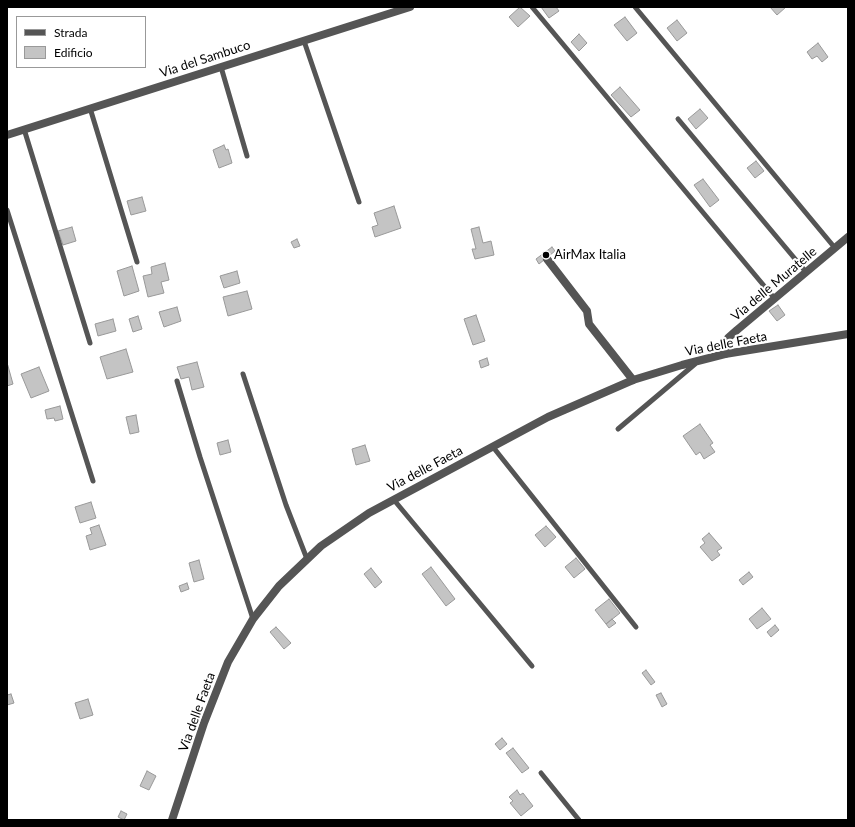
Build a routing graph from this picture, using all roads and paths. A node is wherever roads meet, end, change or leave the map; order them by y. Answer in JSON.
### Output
{"nodes":[{"id":1,"x":410,"y":7,"type":"edge"},
{"id":2,"x":532,"y":7,"type":"edge"},
{"id":3,"x":635,"y":7,"type":"edge"},
{"id":4,"x":304,"y":41,"type":"junction"},
{"id":5,"x":220,"y":67,"type":"junction"},
{"id":6,"x":90,"y":108,"type":"junction"},
{"id":7,"x":678,"y":118,"type":"dead end"},
{"id":8,"x":24,"y":129,"type":"junction"},
{"id":9,"x":7,"y":135,"type":"edge"},
{"id":10,"x":247,"y":156,"type":"dead end"},
{"id":11,"x":359,"y":202,"type":"dead end"},
{"id":12,"x":7,"y":210,"type":"edge"},
{"id":13,"x":848,"y":237,"type":"edge"},
{"id":14,"x":835,"y":248,"type":"junction"},
{"id":15,"x":547,"y":259,"type":"dead end"},
{"id":16,"x":137,"y":262,"type":"dead end"},
{"id":17,"x":806,"y":272,"type":"junction"},
{"id":18,"x":775,"y":299,"type":"junction"},
{"id":19,"x":848,"y":334,"type":"edge"},
{"id":20,"x":90,"y":343,"type":"dead end"},
{"id":21,"x":725,"y":354,"type":"junction"},
{"id":22,"x":698,"y":361,"type":"junction"},
{"id":23,"x":243,"y":374,"type":"dead end"},
{"id":24,"x":633,"y":380,"type":"junction"},
{"id":25,"x":177,"y":381,"type":"dead end"},
{"id":26,"x":618,"y":429,"type":"dead end"},
{"id":27,"x":493,"y":447,"type":"junction"},
{"id":28,"x":93,"y":481,"type":"dead end"},
{"id":29,"x":394,"y":500,"type":"junction"},
{"id":30,"x":307,"y":559,"type":"junction"},
{"id":31,"x":253,"y":619,"type":"junction"},
{"id":32,"x":636,"y":627,"type":"dead end"},
{"id":33,"x":532,"y":666,"type":"dead end"},
{"id":34,"x":541,"y":773,"type":"dead end"},
{"id":35,"x":172,"y":820,"type":"edge"},
{"id":36,"x":579,"y":820,"type":"edge"}],
"edges":[{"from":1,"to":4,"type":"street","name":"Via del Sambuco"},
{"from":2,"to":18,"type":"lane"},
{"from":3,"to":14,"type":"lane"},
{"from":4,"to":5,"type":"street","name":"Via del Sambuco"},
{"from":4,"to":11,"type":"lane"},
{"from":5,"to":6,"type":"street","name":"Via del Sambuco"},
{"from":5,"to":10,"type":"lane"},
{"from":6,"to":8,"type":"street","name":"Via del Sambuco"},
{"from":6,"to":16,"type":"lane"},
{"from":7,"to":17,"type":"lane"},
{"from":8,"to":9,"type":"street","name":"Via del Sambuco"},
{"from":8,"to":20,"type":"lane"},
{"from":12,"to":28,"type":"lane"},
{"from":13,"to":14,"type":"street","name":"Via delle Muratelle"},
{"from":14,"to":17,"type":"street","name":"Via delle Muratelle"},
{"from":15,"to":24,"type":"street"},
{"from":17,"to":18,"type":"street","name":"Via delle Muratelle"},
{"from":18,"to":21,"type":"street","name":"Via delle Muratelle"},
{"from":19,"to":21,"type":"street","name":"Via delle Faeta"},
{"from":21,"to":22,"type":"street","name":"Via delle Faeta"},
{"from":22,"to":24,"type":"street","name":"Via delle Faeta"},
{"from":22,"to":26,"type":"lane"},
{"from":23,"to":30,"type":"lane"},
{"from":24,"to":27,"type":"street","name":"Via delle Faeta"},
{"from":25,"to":31,"type":"lane"},
{"from":27,"to":29,"type":"street","name":"Via delle Faeta"},
{"from":27,"to":32,"type":"lane"},
{"from":29,"to":30,"type":"street","name":"Via delle Faeta"},
{"from":29,"to":33,"type":"lane"},
{"from":30,"to":31,"type":"street","name":"Via delle Faeta"},
{"from":31,"to":35,"type":"street","name":"Via delle Faeta"},
{"from":34,"to":36,"type":"lane"}]}
